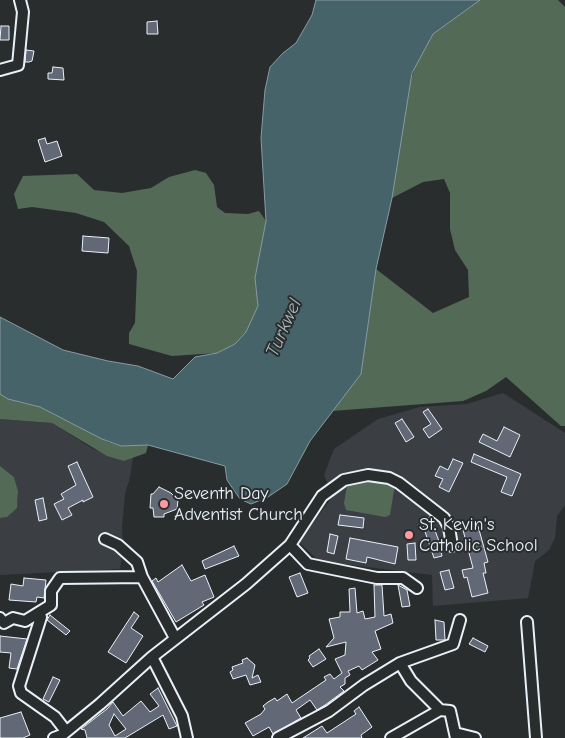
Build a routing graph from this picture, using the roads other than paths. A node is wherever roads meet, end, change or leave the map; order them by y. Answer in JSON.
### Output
{"nodes":[{"id":1,"x":20,"y":0,"type":"edge"},
{"id":2,"x":0,"y":70,"type":"edge"},
{"id":3,"x":105,"y":539,"type":"dead end"},
{"id":4,"x":290,"y":545,"type":"junction"},
{"id":5,"x":452,"y":546,"type":"dead end"},
{"id":6,"x":142,"y":577,"type":"junction"},
{"id":7,"x":417,"y":588,"type":"dead end"},
{"id":8,"x":41,"y":617,"type":"dead end"},
{"id":9,"x":0,"y":618,"type":"edge"},
{"id":10,"x":460,"y":620,"type":"dead end"},
{"id":11,"x":527,"y":622,"type":"dead end"},
{"id":12,"x":175,"y":638,"type":"junction"},
{"id":13,"x":152,"y":657,"type":"junction"},
{"id":14,"x":400,"y":663,"type":"junction"},
{"id":15,"x":440,"y":710,"type":"junction"},
{"id":16,"x":61,"y":735,"type":"edge"},
{"id":17,"x":455,"y":735,"type":"edge"},
{"id":18,"x":187,"y":738,"type":"edge"},
{"id":19,"x":278,"y":738,"type":"edge"},
{"id":20,"x":391,"y":738,"type":"edge"},
{"id":21,"x":475,"y":738,"type":"edge"},
{"id":22,"x":536,"y":738,"type":"edge"}],
"edges":[{"from":1,"to":2,"type":"street"},
{"from":3,"to":6,"type":"street"},
{"from":4,"to":5,"type":"street"},
{"from":4,"to":7,"type":"street"},
{"from":4,"to":12,"type":"street"},
{"from":6,"to":9,"type":"street"},
{"from":6,"to":12,"type":"street"},
{"from":8,"to":16,"type":"street"},
{"from":10,"to":14,"type":"street"},
{"from":11,"to":22,"type":"street"},
{"from":12,"to":13,"type":"street"},
{"from":13,"to":16,"type":"street"},
{"from":13,"to":18,"type":"street"},
{"from":14,"to":15,"type":"street"},
{"from":14,"to":19,"type":"street"},
{"from":15,"to":17,"type":"street"},
{"from":15,"to":20,"type":"street"},
{"from":17,"to":21,"type":"street"}]}
